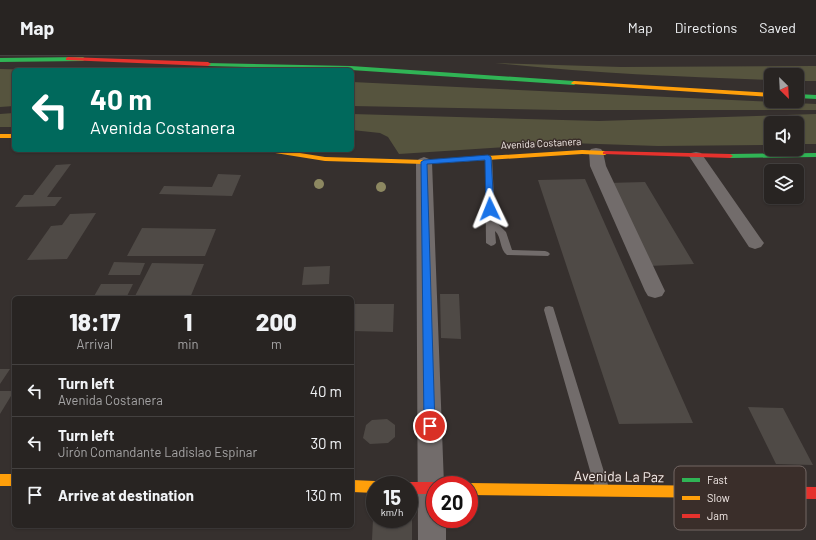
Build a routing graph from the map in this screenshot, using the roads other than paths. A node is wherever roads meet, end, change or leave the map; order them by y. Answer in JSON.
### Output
{"nodes":[{"id":1,"x":185,"y":56,"type":"edge"},
{"id":2,"x":68,"y":59,"type":"junction"},
{"id":3,"x":0,"y":60,"type":"edge"},
{"id":4,"x":352,"y":68,"type":"edge"},
{"id":5,"x":354,"y":68,"type":"edge"},
{"id":6,"x":764,"y":95,"type":"edge"},
{"id":7,"x":804,"y":96,"type":"edge"},
{"id":8,"x":816,"y":97,"type":"edge"},
{"id":9,"x":0,"y":136,"type":"edge"},
{"id":10,"x":12,"y":136,"type":"edge"},
{"id":11,"x":281,"y":152,"type":"edge"},
{"id":12,"x":596,"y":152,"type":"junction"},
{"id":13,"x":816,"y":155,"type":"edge"},
{"id":14,"x":696,"y":156,"type":"junction"},
{"id":15,"x":488,"y":157,"type":"junction"},
{"id":16,"x":424,"y":162,"type":"junction"},
{"id":17,"x":490,"y":222,"type":"junction"},
{"id":18,"x":491,"y":243,"type":"dead end"},
{"id":19,"x":755,"y":243,"type":"dead end"},
{"id":20,"x":545,"y":254,"type":"dead end"},
{"id":21,"x":655,"y":291,"type":"dead end"},
{"id":22,"x":549,"y":310,"type":"dead end"},
{"id":23,"x":0,"y":480,"type":"edge"},
{"id":24,"x":12,"y":480,"type":"edge"},
{"id":25,"x":354,"y":486,"type":"edge"},
{"id":26,"x":366,"y":487,"type":"edge"},
{"id":27,"x":425,"y":488,"type":"edge"},
{"id":28,"x":478,"y":489,"type":"edge"},
{"id":29,"x":603,"y":490,"type":"junction"},
{"id":30,"x":674,"y":491,"type":"edge"},
{"id":31,"x":806,"y":493,"type":"edge"},
{"id":32,"x":816,"y":493,"type":"edge"},
{"id":33,"x":432,"y":540,"type":"edge"}],
"edges":[{"from":1,"to":2,"type":"main road"},
{"from":2,"to":3,"type":"main road"},
{"from":2,"to":4,"type":"main road"},
{"from":5,"to":6,"type":"main road"},
{"from":7,"to":8,"type":"main road"},
{"from":9,"to":10,"type":"main road"},
{"from":11,"to":16,"type":"main road","name":"Avenida Costanera"},
{"from":12,"to":14,"type":"main road","name":"Avenida Costanera"},
{"from":12,"to":15,"type":"main road","name":"Avenida Costanera"},
{"from":12,"to":21,"type":"street"},
{"from":13,"to":14,"type":"main road","name":"Avenida Costanera"},
{"from":14,"to":19,"type":"street"},
{"from":15,"to":16,"type":"main road","name":"Avenida Costanera"},
{"from":15,"to":17,"type":"lane"},
{"from":16,"to":27,"type":"street"},
{"from":17,"to":18,"type":"lane"},
{"from":17,"to":20,"type":"lane"},
{"from":22,"to":29,"type":"lane"},
{"from":23,"to":24,"type":"main road"},
{"from":25,"to":26,"type":"main road"},
{"from":27,"to":33,"type":"street"},
{"from":28,"to":29,"type":"main road","name":"Avenida La Paz"},
{"from":29,"to":30,"type":"main road","name":"Avenida La Paz"},
{"from":31,"to":32,"type":"main road","name":"Avenida La Paz"}]}
